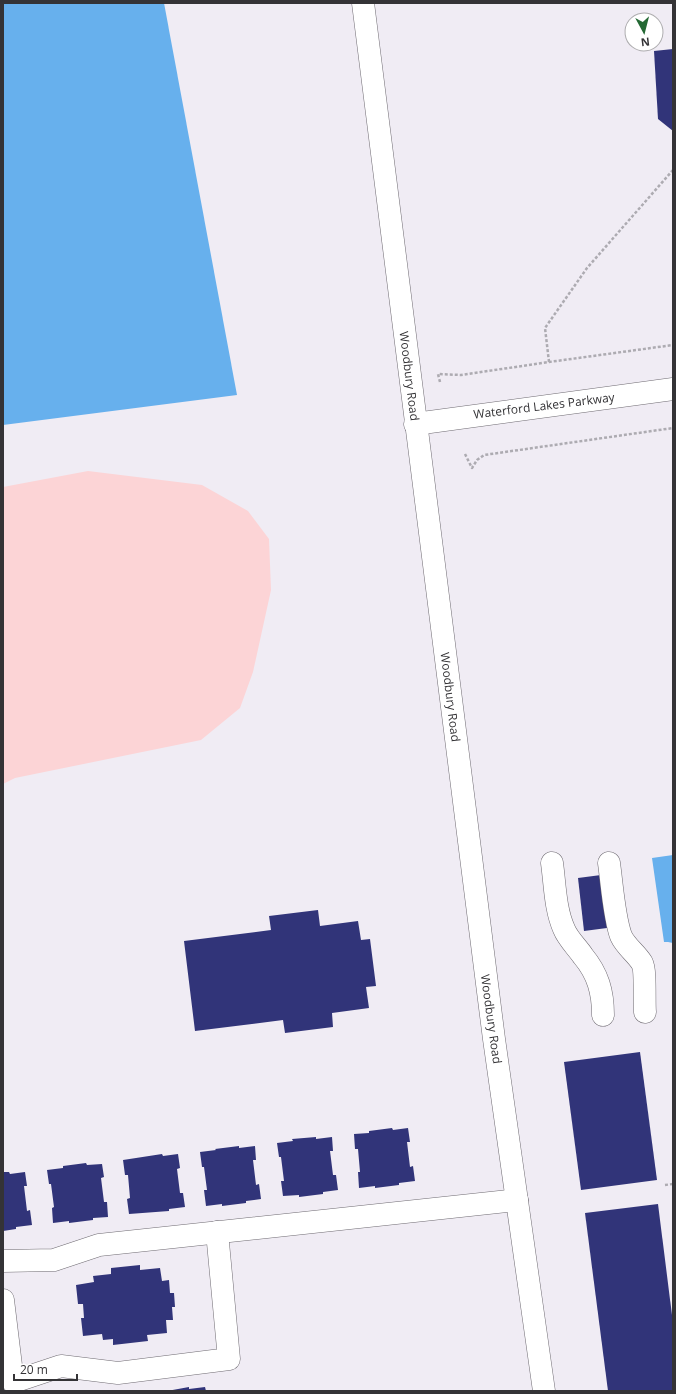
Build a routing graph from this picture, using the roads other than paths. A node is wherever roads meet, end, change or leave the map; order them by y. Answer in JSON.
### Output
{"nodes":[{"id":1,"x":363,"y":3,"type":"edge"},
{"id":2,"x":673,"y":389,"type":"edge"},
{"id":3,"x":415,"y":424,"type":"junction"},
{"id":4,"x":552,"y":863,"type":"dead end"},
{"id":5,"x":609,"y":863,"type":"dead end"},
{"id":6,"x":645,"y":1012,"type":"dead end"},
{"id":7,"x":603,"y":1015,"type":"dead end"},
{"id":8,"x":516,"y":1200,"type":"junction"},
{"id":9,"x":217,"y":1232,"type":"junction"},
{"id":10,"x":3,"y":1261,"type":"edge"},
{"id":11,"x":3,"y":1300,"type":"edge"},
{"id":12,"x":544,"y":1391,"type":"edge"}],
"edges":[{"from":1,"to":3,"type":"street","name":"Woodbury Road"},
{"from":2,"to":3,"type":"street","name":"Waterford Lakes Parkway"},
{"from":3,"to":8,"type":"street","name":"Woodbury Road"},
{"from":4,"to":7,"type":"street"},
{"from":5,"to":6,"type":"street"},
{"from":8,"to":9,"type":"street"},
{"from":8,"to":12,"type":"street","name":"Woodbury Road"},
{"from":9,"to":10,"type":"street"},
{"from":9,"to":11,"type":"street"}]}
